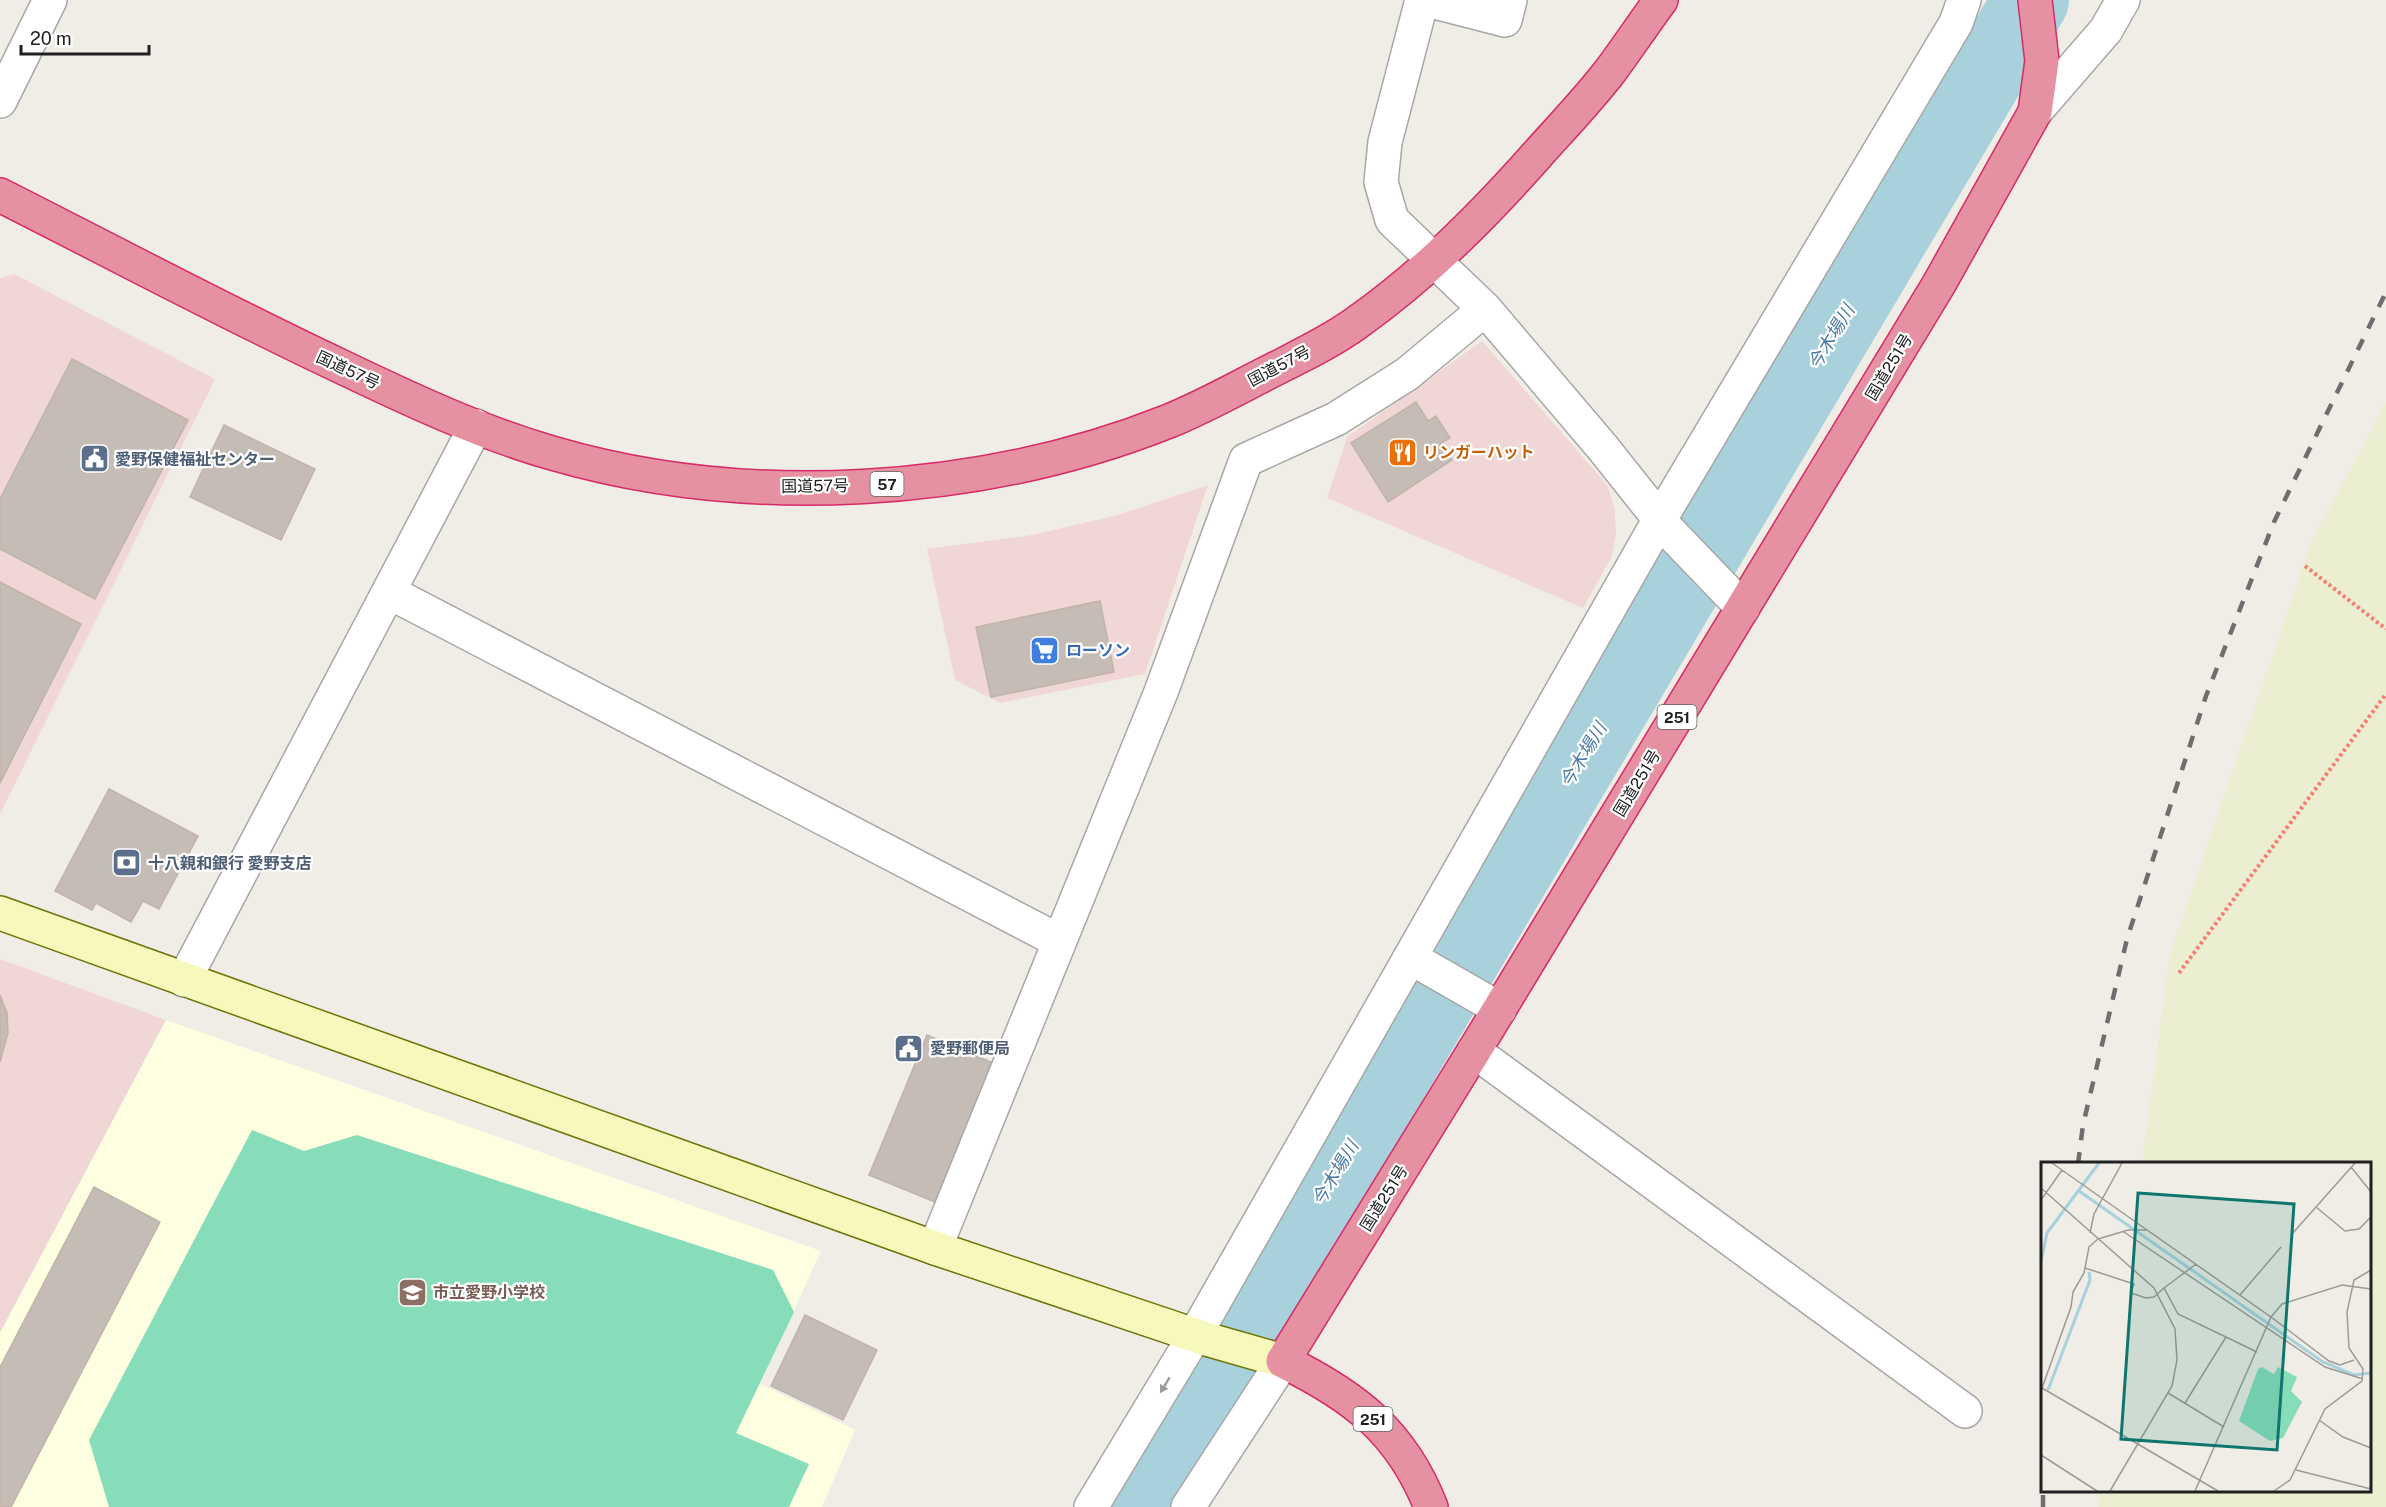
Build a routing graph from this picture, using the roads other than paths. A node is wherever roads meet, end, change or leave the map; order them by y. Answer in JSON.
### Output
{"nodes":[{"id":1,"x":50,"y":0,"type":"edge"},
{"id":2,"x":1422,"y":0,"type":"edge"},
{"id":3,"x":1427,"y":0,"type":"edge"},
{"id":4,"x":1510,"y":0,"type":"edge"},
{"id":5,"x":1661,"y":0,"type":"edge"},
{"id":6,"x":1964,"y":0,"type":"edge"},
{"id":7,"x":2035,"y":0,"type":"edge"},
{"id":8,"x":2123,"y":0,"type":"edge"},
{"id":9,"x":0,"y":101,"type":"edge"},
{"id":10,"x":2035,"y":112,"type":"junction"},
{"id":11,"x":0,"y":195,"type":"edge"},
{"id":12,"x":1434,"y":262,"type":"junction"},
{"id":13,"x":1485,"y":309,"type":"junction"},
{"id":14,"x":476,"y":426,"type":"junction"},
{"id":15,"x":1665,"y":525,"type":"junction"},
{"id":16,"x":389,"y":592,"type":"junction"},
{"id":17,"x":1733,"y":599,"type":"junction"},
{"id":18,"x":0,"y":913,"type":"edge"},
{"id":19,"x":1059,"y":941,"type":"junction"},
{"id":20,"x":1418,"y":962,"type":"junction"},
{"id":21,"x":184,"y":980,"type":"junction"},
{"id":22,"x":1500,"y":1009,"type":"junction"},
{"id":23,"x":1474,"y":1051,"type":"junction"},
{"id":24,"x":935,"y":1248,"type":"junction"},
{"id":25,"x":1201,"y":1336,"type":"junction"},
{"id":26,"x":1273,"y":1359,"type":"junction"},
{"id":27,"x":1965,"y":1411,"type":"dead end"},
{"id":28,"x":1091,"y":1507,"type":"edge"},
{"id":29,"x":1188,"y":1507,"type":"edge"},
{"id":30,"x":1431,"y":1507,"type":"edge"}],
"edges":[{"from":1,"to":9,"type":"street"},
{"from":2,"to":12,"type":"street"},
{"from":3,"to":4,"type":"street"},
{"from":5,"to":12,"type":"highway","name":"国道57号","number":"57"},
{"from":6,"to":15,"type":"street"},
{"from":7,"to":10,"type":"highway","name":"国道251号","number":"251"},
{"from":8,"to":10,"type":"street"},
{"from":10,"to":17,"type":"highway","name":"国道251号","number":"251"},
{"from":11,"to":14,"type":"highway","name":"国道57号","number":"57"},
{"from":12,"to":13,"type":"street"},
{"from":12,"to":14,"type":"highway","name":"国道57号","number":"57"},
{"from":13,"to":15,"type":"street"},
{"from":13,"to":19,"type":"street"},
{"from":14,"to":16,"type":"street"},
{"from":15,"to":17,"type":"street"},
{"from":15,"to":20,"type":"street"},
{"from":16,"to":19,"type":"street"},
{"from":16,"to":21,"type":"street"},
{"from":17,"to":22,"type":"highway","name":"国道251号","number":"251"},
{"from":18,"to":21,"type":"street"},
{"from":19,"to":24,"type":"street"},
{"from":20,"to":22,"type":"street"},
{"from":20,"to":25,"type":"street"},
{"from":21,"to":24,"type":"street"},
{"from":22,"to":23,"type":"highway","name":"国道251号","number":"251"},
{"from":23,"to":26,"type":"highway","name":"国道251号","number":"251"},
{"from":23,"to":27,"type":"street"},
{"from":24,"to":25,"type":"street"},
{"from":25,"to":26,"type":"street"},
{"from":25,"to":28,"type":"street","one_way":true},
{"from":26,"to":29,"type":"street"},
{"from":26,"to":30,"type":"highway","number":"251"}]}
